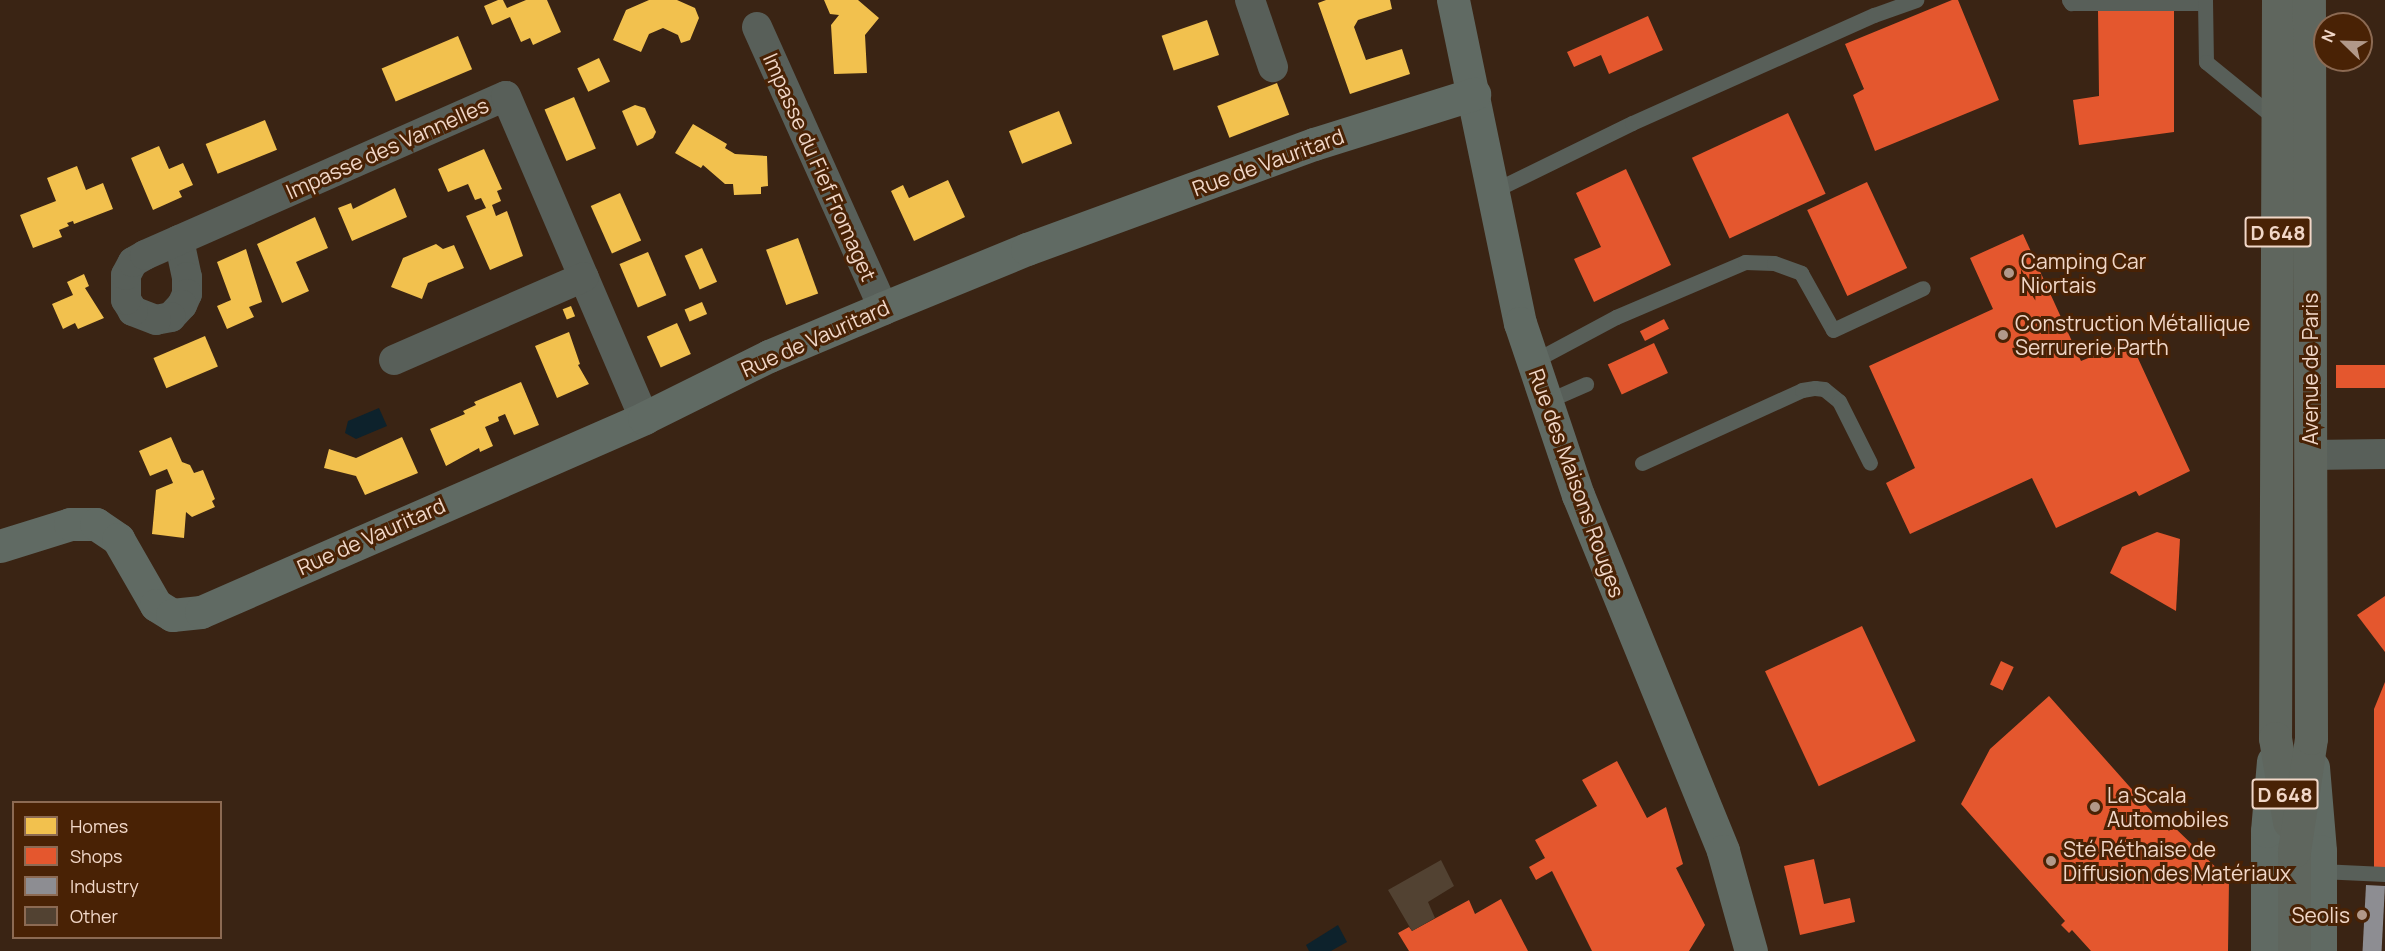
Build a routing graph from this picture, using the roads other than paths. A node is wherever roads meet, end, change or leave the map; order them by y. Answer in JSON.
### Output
{"nodes":[{"id":1,"x":1250,"y":0,"type":"edge"},
{"id":2,"x":1453,"y":0,"type":"edge"},
{"id":3,"x":1916,"y":0,"type":"edge"},
{"id":4,"x":2278,"y":0,"type":"edge"},
{"id":5,"x":2308,"y":0,"type":"edge"},
{"id":6,"x":2070,"y":2,"type":"edge"},
{"id":7,"x":2205,"y":2,"type":"edge"},
{"id":8,"x":757,"y":27,"type":"dead end"},
{"id":9,"x":1273,"y":67,"type":"dead end"},
{"id":10,"x":1474,"y":94,"type":"junction"},
{"id":11,"x":2278,"y":121,"type":"junction"},
{"id":12,"x":1491,"y":192,"type":"junction"},
{"id":13,"x":179,"y":240,"type":"dead end"},
{"id":14,"x":584,"y":277,"type":"junction"},
{"id":15,"x":1923,"y":288,"type":"dead end"},
{"id":16,"x":883,"y":308,"type":"junction"},
{"id":17,"x":394,"y":360,"type":"dead end"},
{"id":18,"x":1532,"y":362,"type":"junction"},
{"id":19,"x":1586,"y":384,"type":"dead end"},
{"id":20,"x":1545,"y":402,"type":"junction"},
{"id":21,"x":644,"y":418,"type":"junction"},
{"id":22,"x":2385,"y":454,"type":"edge"},
{"id":23,"x":2310,"y":455,"type":"junction"},
{"id":24,"x":1642,"y":463,"type":"dead end"},
{"id":25,"x":1870,"y":463,"type":"dead end"},
{"id":26,"x":0,"y":546,"type":"edge"},
{"id":27,"x":2275,"y":738,"type":"junction"},
{"id":28,"x":2311,"y":738,"type":"junction"},
{"id":29,"x":2294,"y":851,"type":"junction"},
{"id":30,"x":2320,"y":871,"type":"junction"},
{"id":31,"x":2385,"y":874,"type":"edge"},
{"id":32,"x":1751,"y":951,"type":"edge"},
{"id":33,"x":2267,"y":951,"type":"edge"},
{"id":34,"x":2294,"y":951,"type":"edge"},
{"id":35,"x":2320,"y":951,"type":"edge"}],
"edges":[{"from":1,"to":9,"type":"street"},
{"from":2,"to":10,"type":"street","name":"Rue des Maisons Rouges"},
{"from":3,"to":12,"type":"lane"},
{"from":4,"to":11,"type":"main road","name":"Avenue de Paris","number":"D 648"},
{"from":5,"to":23,"type":"main road","name":"Avenue de Paris","number":"D 648"},
{"from":6,"to":7,"type":"lane"},
{"from":7,"to":11,"type":"lane"},
{"from":8,"to":16,"type":"street","name":"Impasse du Fief Fromaget"},
{"from":10,"to":12,"type":"street","name":"Rue des Maisons Rouges"},
{"from":10,"to":16,"type":"street","name":"Rue de Vauritard"},
{"from":11,"to":27,"type":"main road","name":"Avenue de Paris","number":"D 648"},
{"from":12,"to":18,"type":"street","name":"Rue des Maisons Rouges"},
{"from":13,"to":14,"type":"street","name":"Impasse des Vannelles"},
{"from":14,"to":17,"type":"street"},
{"from":14,"to":21,"type":"street","name":"Impasse des Vannelles"},
{"from":15,"to":18,"type":"lane"},
{"from":16,"to":21,"type":"street","name":"Rue de Vauritard"},
{"from":18,"to":20,"type":"street","name":"Rue des Maisons Rouges"},
{"from":19,"to":20,"type":"lane"},
{"from":20,"to":32,"type":"street","name":"Rue des Maisons Rouges"},
{"from":21,"to":26,"type":"street","name":"Rue de Vauritard"},
{"from":22,"to":23,"type":"street"},
{"from":23,"to":28,"type":"main road","name":"Avenue de Paris","number":"D 648"},
{"from":24,"to":25,"type":"lane"},
{"from":27,"to":29,"type":"main road","name":"Avenue de Paris","number":"D 648"},
{"from":27,"to":33,"type":"street","name":"Avenue de Paris"},
{"from":28,"to":29,"type":"main road","name":"Avenue de Paris","number":"D 648"},
{"from":28,"to":30,"type":"street","name":"Avenue de Paris"},
{"from":29,"to":34,"type":"main road","name":"Avenue de Paris","number":"D 648"},
{"from":30,"to":31,"type":"lane"},
{"from":30,"to":35,"type":"street","name":"Avenue de Paris"}]}
